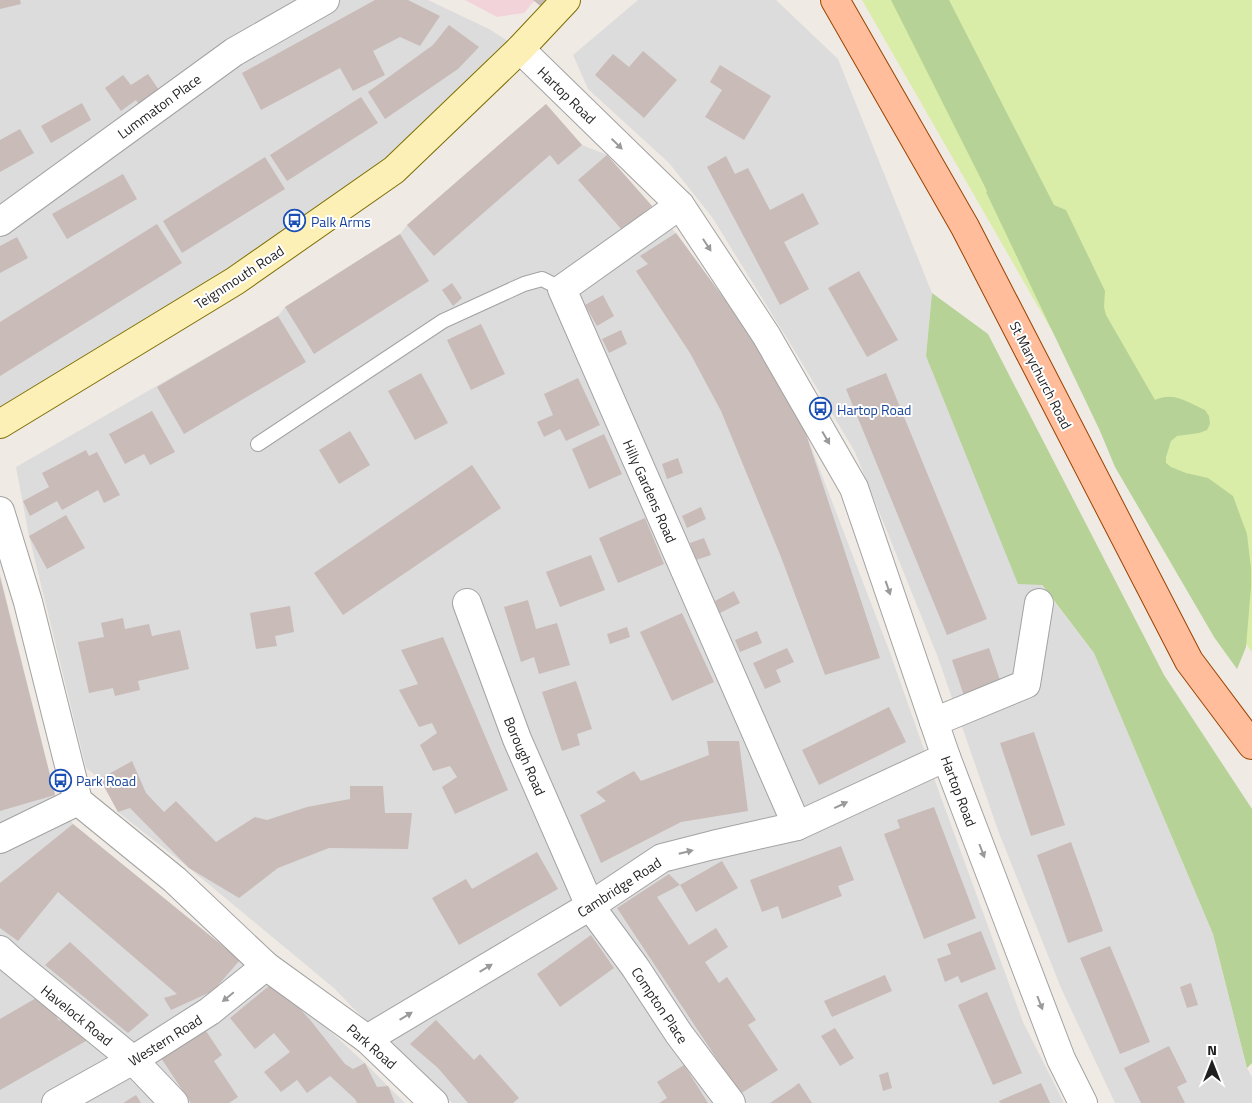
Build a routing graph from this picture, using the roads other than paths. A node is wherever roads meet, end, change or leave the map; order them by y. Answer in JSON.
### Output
{"nodes":[{"id":1,"x":325,"y":0,"type":"edge"},
{"id":2,"x":566,"y":0,"type":"edge"},
{"id":3,"x":835,"y":0,"type":"edge"},
{"id":4,"x":520,"y":49,"type":"junction"},
{"id":5,"x":680,"y":204,"type":"junction"},
{"id":6,"x":0,"y":222,"type":"edge"},
{"id":7,"x":562,"y":288,"type":"junction"},
{"id":8,"x":0,"y":424,"type":"edge"},
{"id":9,"x":258,"y":444,"type":"dead end"},
{"id":10,"x":0,"y":511,"type":"edge"},
{"id":11,"x":467,"y":603,"type":"dead end"},
{"id":12,"x":1039,"y":603,"type":"dead end"},
{"id":13,"x":934,"y":722,"type":"junction"},
{"id":14,"x":1252,"y":745,"type":"edge"},
{"id":15,"x":946,"y":756,"type":"junction"},
{"id":16,"x":78,"y":801,"type":"junction"},
{"id":17,"x":797,"y":826,"type":"junction"},
{"id":18,"x":0,"y":839,"type":"edge"},
{"id":19,"x":590,"y":906,"type":"junction"},
{"id":20,"x":0,"y":950,"type":"edge"},
{"id":21,"x":266,"y":966,"type":"junction"},
{"id":22,"x":367,"y":1039,"type":"junction"},
{"id":23,"x":133,"y":1060,"type":"junction"},
{"id":24,"x":56,"y":1103,"type":"edge"},
{"id":25,"x":174,"y":1103,"type":"edge"},
{"id":26,"x":434,"y":1103,"type":"edge"},
{"id":27,"x":731,"y":1103,"type":"edge"},
{"id":28,"x":1083,"y":1103,"type":"edge"}],
"edges":[{"from":1,"to":6,"type":"street","name":"Lummaton Place"},
{"from":2,"to":4,"type":"main road","name":"Teignmouth Road"},
{"from":3,"to":14,"type":"main road","name":"St Marychurch Road"},
{"from":4,"to":5,"type":"street","name":"Hartop Road","one_way":true},
{"from":4,"to":8,"type":"main road","name":"Teignmouth Road"},
{"from":5,"to":7,"type":"street"},
{"from":5,"to":13,"type":"street","name":"Hartop Road","one_way":true},
{"from":7,"to":9,"type":"lane"},
{"from":7,"to":17,"type":"street","name":"Hilly Gardens Road"},
{"from":10,"to":16,"type":"street"},
{"from":11,"to":19,"type":"street","name":"Borough Road"},
{"from":12,"to":13,"type":"street"},
{"from":13,"to":15,"type":"street","name":"Hartop Road"},
{"from":17,"to":15,"type":"street","name":"Cambridge Road","one_way":true},
{"from":15,"to":28,"type":"street","name":"Hartop Road","one_way":true},
{"from":16,"to":18,"type":"street"},
{"from":16,"to":21,"type":"street","name":"Park Road"},
{"from":19,"to":17,"type":"street","name":"Cambridge Road","one_way":true},
{"from":22,"to":19,"type":"street","name":"Cambridge Road","one_way":true},
{"from":19,"to":27,"type":"street","name":"Compton Place"},
{"from":20,"to":23,"type":"street","name":"Havelock Road"},
{"from":21,"to":22,"type":"street","name":"Park Road"},
{"from":21,"to":23,"type":"street","name":"Western Road","one_way":true},
{"from":22,"to":26,"type":"street","name":"Park Road"},
{"from":23,"to":24,"type":"street","name":"Western Road"},
{"from":23,"to":25,"type":"street","name":"Havelock Road"}]}
